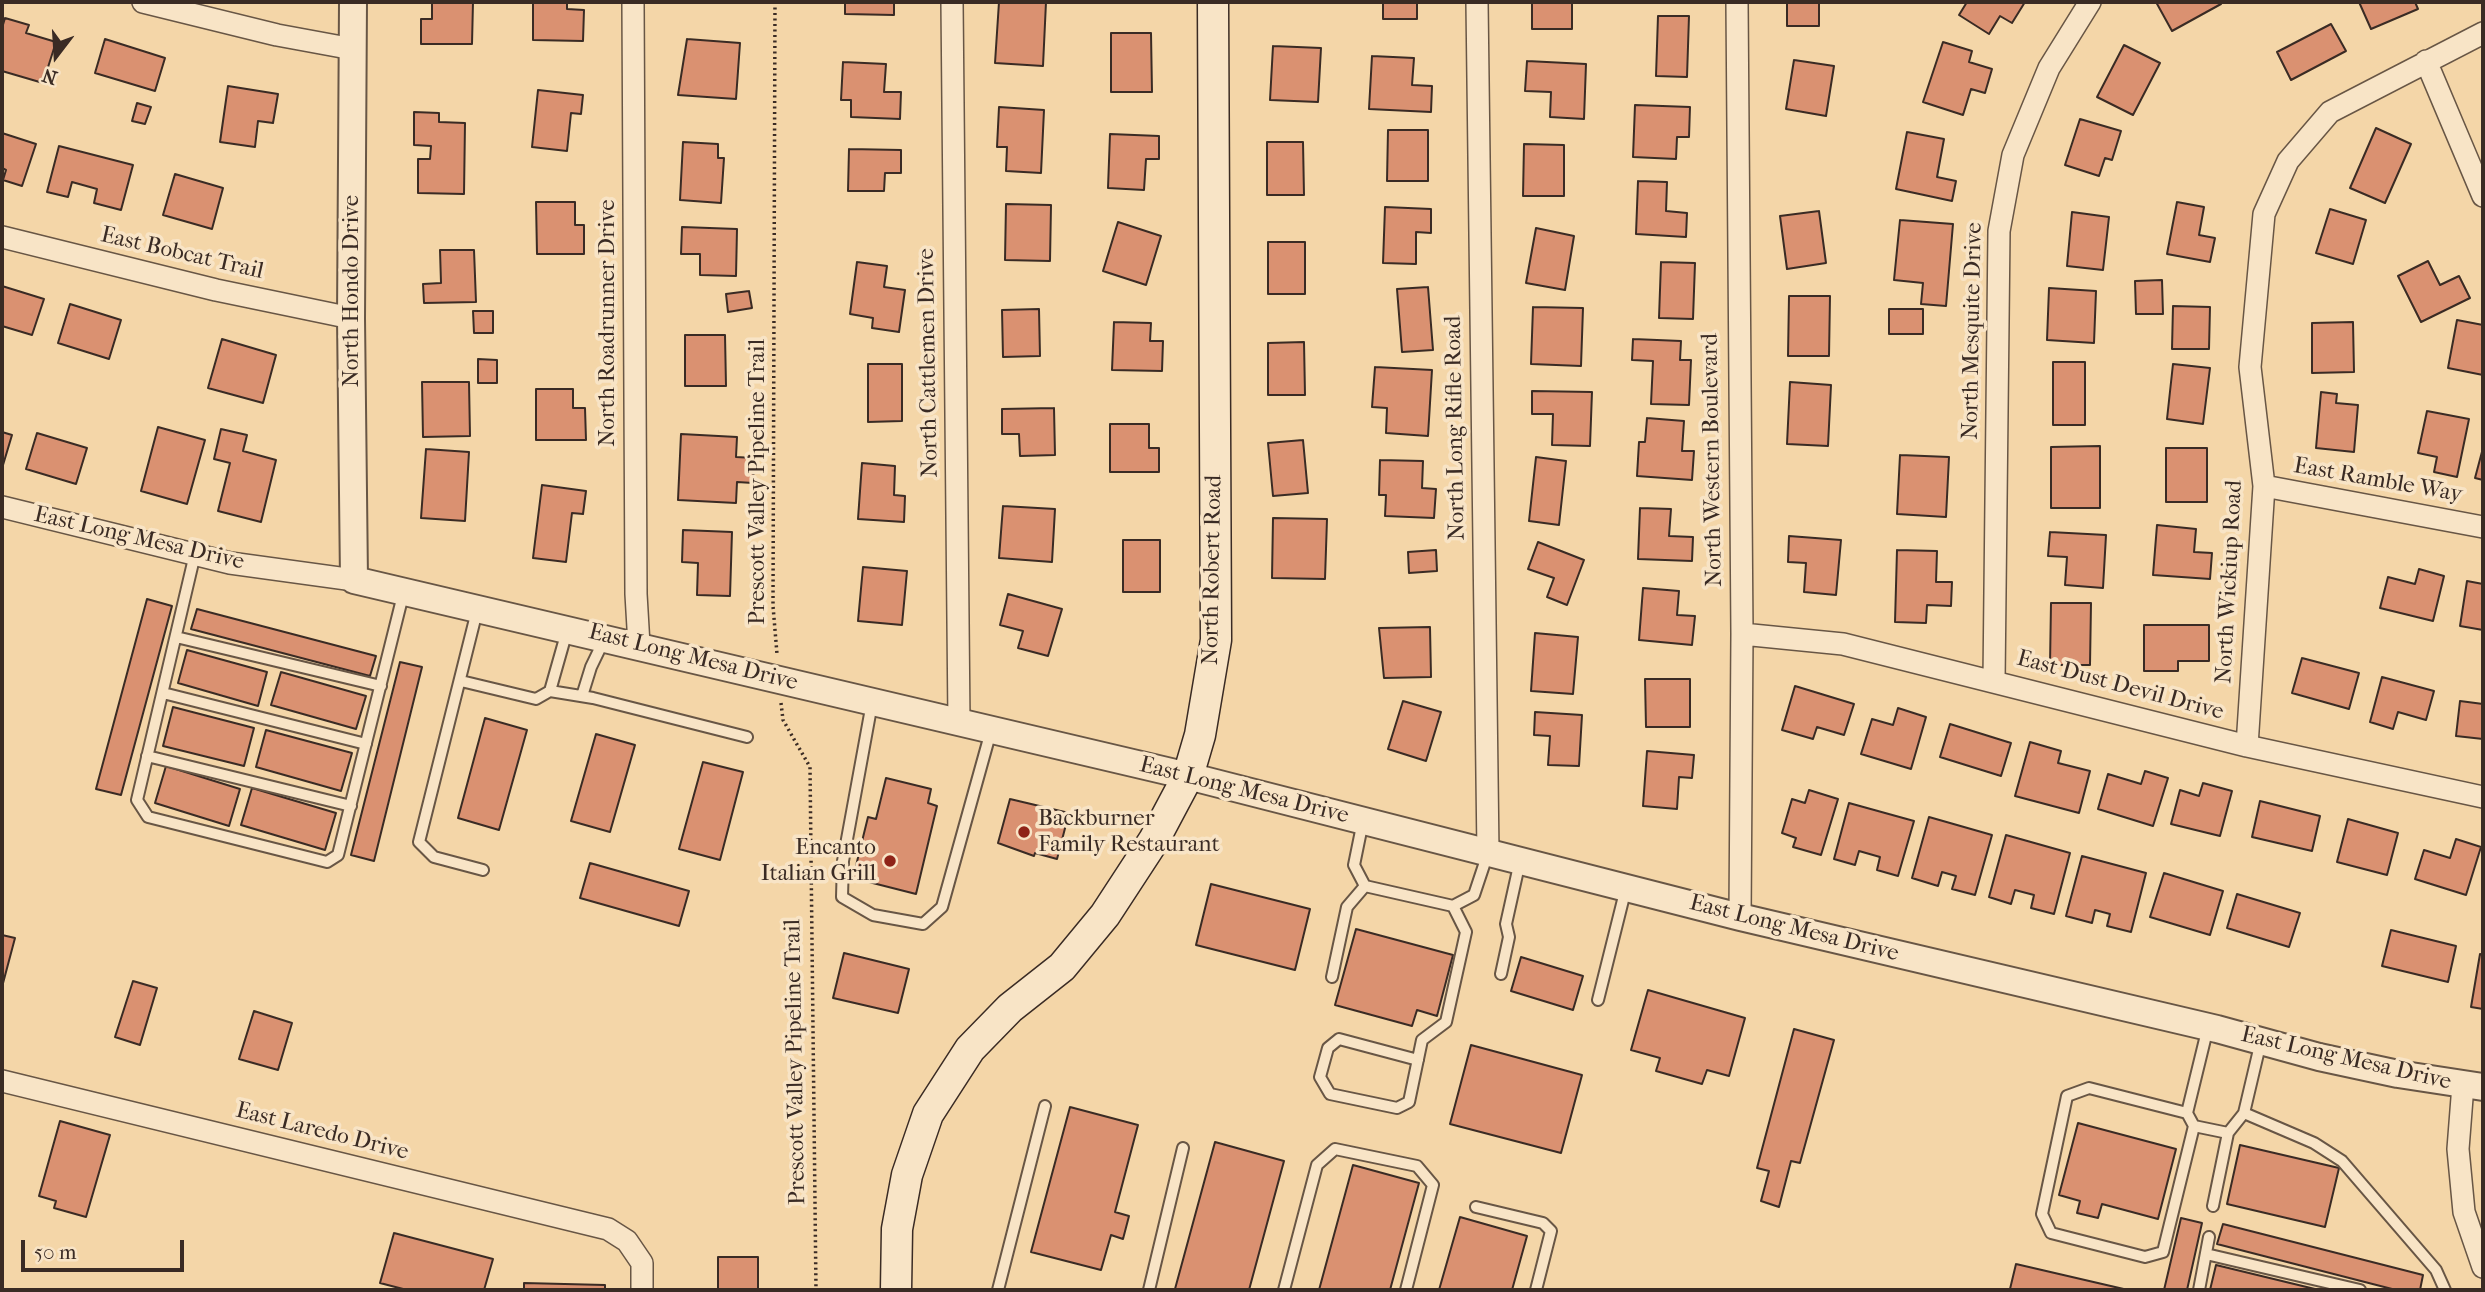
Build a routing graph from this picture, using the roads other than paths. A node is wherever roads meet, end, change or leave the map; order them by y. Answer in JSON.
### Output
{"nodes":[{"id":1,"x":143,"y":2,"type":"edge"},
{"id":2,"x":353,"y":2,"type":"edge"},
{"id":3,"x":633,"y":2,"type":"edge"},
{"id":4,"x":952,"y":2,"type":"edge"},
{"id":5,"x":1213,"y":2,"type":"edge"},
{"id":6,"x":1477,"y":2,"type":"edge"},
{"id":7,"x":1737,"y":2,"type":"edge"},
{"id":8,"x":2090,"y":2,"type":"edge"},
{"id":9,"x":2483,"y":33,"type":"edge"},
{"id":10,"x":353,"y":49,"type":"junction"},
{"id":11,"x":2426,"y":61,"type":"junction"},
{"id":12,"x":2483,"y":196,"type":"edge"},
{"id":13,"x":2,"y":237,"type":"edge"},
{"id":14,"x":351,"y":318,"type":"junction"},
{"id":15,"x":2264,"y":486,"type":"junction"},
{"id":16,"x":2,"y":507,"type":"edge"},
{"id":17,"x":2483,"y":527,"type":"edge"},
{"id":18,"x":195,"y":554,"type":"junction"},
{"id":19,"x":354,"y":580,"type":"junction"},
{"id":20,"x":404,"y":591,"type":"junction"},
{"id":21,"x":477,"y":608,"type":"junction"},
{"id":22,"x":568,"y":629,"type":"junction"},
{"id":23,"x":1742,"y":634,"type":"junction"},
{"id":24,"x":176,"y":637,"type":"junction"},
{"id":25,"x":606,"y":637,"type":"junction"},
{"id":26,"x":639,"y":645,"type":"junction"},
{"id":27,"x":461,"y":681,"type":"junction"},
{"id":28,"x":1994,"y":681,"type":"junction"},
{"id":29,"x":381,"y":686,"type":"junction"},
{"id":30,"x":550,"y":691,"type":"junction"},
{"id":31,"x":163,"y":693,"type":"junction"},
{"id":32,"x":582,"y":696,"type":"junction"},
{"id":33,"x":872,"y":702,"type":"junction"},
{"id":34,"x":959,"y":723,"type":"junction"},
{"id":35,"x":991,"y":731,"type":"junction"},
{"id":36,"x":747,"y":737,"type":"dead end"},
{"id":37,"x":366,"y":744,"type":"junction"},
{"id":38,"x":2247,"y":746,"type":"junction"},
{"id":39,"x":147,"y":756,"type":"junction"},
{"id":40,"x":1188,"y":776,"type":"junction"},
{"id":41,"x":2483,"y":797,"type":"edge"},
{"id":42,"x":351,"y":806,"type":"junction"},
{"id":43,"x":1363,"y":821,"type":"junction"},
{"id":44,"x":1488,"y":853,"type":"junction"},
{"id":45,"x":1520,"y":862,"type":"junction"},
{"id":46,"x":483,"y":870,"type":"dead end"},
{"id":47,"x":1365,"y":886,"type":"junction"},
{"id":48,"x":1626,"y":888,"type":"junction"},
{"id":49,"x":1453,"y":906,"type":"junction"},
{"id":50,"x":1740,"y":918,"type":"junction"},
{"id":51,"x":1501,"y":974,"type":"dead end"},
{"id":52,"x":1332,"y":977,"type":"dead end"},
{"id":53,"x":1598,"y":1000,"type":"dead end"},
{"id":54,"x":2208,"y":1027,"type":"junction"},
{"id":55,"x":2261,"y":1041,"type":"junction"},
{"id":56,"x":1418,"y":1060,"type":"junction"},
{"id":57,"x":2,"y":1081,"type":"edge"},
{"id":58,"x":2473,"y":1086,"type":"edge"},
{"id":59,"x":1045,"y":1106,"type":"dead end"},
{"id":60,"x":2187,"y":1113,"type":"junction"},
{"id":61,"x":2244,"y":1113,"type":"junction"},
{"id":62,"x":2194,"y":1126,"type":"junction"},
{"id":63,"x":2228,"y":1133,"type":"junction"},
{"id":64,"x":1183,"y":1148,"type":"dead end"},
{"id":65,"x":2213,"y":1206,"type":"dead end"},
{"id":66,"x":1476,"y":1207,"type":"dead end"},
{"id":67,"x":2209,"y":1237,"type":"dead end"},
{"id":68,"x":2206,"y":1254,"type":"junction"},
{"id":69,"x":2483,"y":1267,"type":"edge"},
{"id":70,"x":642,"y":1290,"type":"edge"},
{"id":71,"x":896,"y":1290,"type":"edge"},
{"id":72,"x":998,"y":1290,"type":"edge"},
{"id":73,"x":1149,"y":1290,"type":"edge"},
{"id":74,"x":1284,"y":1290,"type":"edge"},
{"id":75,"x":1406,"y":1290,"type":"edge"},
{"id":76,"x":1536,"y":1290,"type":"edge"},
{"id":77,"x":2199,"y":1290,"type":"edge"},
{"id":78,"x":2360,"y":1290,"type":"edge"},
{"id":79,"x":2445,"y":1290,"type":"edge"}],
"edges":[{"from":1,"to":10,"type":"street"},
{"from":2,"to":10,"type":"street","name":"North Hondo Drive"},
{"from":3,"to":26,"type":"street","name":"North Roadrunner Drive"},
{"from":4,"to":34,"type":"street","name":"North Cattlemen Drive"},
{"from":5,"to":40,"type":"main road","name":"North Robert Road"},
{"from":6,"to":44,"type":"street","name":"North Long Rifle Road"},
{"from":7,"to":23,"type":"street","name":"North Western Boulevard"},
{"from":8,"to":28,"type":"street","name":"North Mesquite Drive"},
{"from":9,"to":11,"type":"street","name":"North Wickiup Road"},
{"from":10,"to":14,"type":"street","name":"North Hondo Drive"},
{"from":11,"to":12,"type":"street"},
{"from":11,"to":15,"type":"street","name":"North Wickiup Road"},
{"from":13,"to":14,"type":"street","name":"East Bobcat Trail"},
{"from":14,"to":19,"type":"street","name":"North Hondo Drive"},
{"from":15,"to":17,"type":"street","name":"East Ramble Way"},
{"from":15,"to":38,"type":"street","name":"North Wickiup Road"},
{"from":16,"to":18,"type":"street","name":"East Long Mesa Drive"},
{"from":18,"to":19,"type":"street","name":"East Long Mesa Drive"},
{"from":18,"to":24,"type":"lane"},
{"from":19,"to":20,"type":"street","name":"East Long Mesa Drive"},
{"from":20,"to":21,"type":"street","name":"East Long Mesa Drive"},
{"from":20,"to":29,"type":"lane"},
{"from":21,"to":22,"type":"street","name":"East Long Mesa Drive"},
{"from":21,"to":27,"type":"lane"},
{"from":22,"to":25,"type":"street","name":"East Long Mesa Drive"},
{"from":22,"to":30,"type":"lane"},
{"from":23,"to":28,"type":"street","name":"East Dust Devil Drive"},
{"from":23,"to":50,"type":"street","name":"North Western Boulevard"},
{"from":24,"to":29,"type":"lane"},
{"from":24,"to":31,"type":"lane"},
{"from":25,"to":26,"type":"street","name":"East Long Mesa Drive"},
{"from":25,"to":32,"type":"lane"},
{"from":26,"to":33,"type":"street","name":"East Long Mesa Drive"},
{"from":27,"to":30,"type":"lane"},
{"from":27,"to":46,"type":"lane"},
{"from":28,"to":38,"type":"street","name":"East Dust Devil Drive"},
{"from":29,"to":37,"type":"lane"},
{"from":30,"to":32,"type":"lane"},
{"from":31,"to":37,"type":"lane"},
{"from":31,"to":39,"type":"lane"},
{"from":32,"to":36,"type":"lane"},
{"from":33,"to":34,"type":"street","name":"East Long Mesa Drive"},
{"from":33,"to":35,"type":"lane"},
{"from":34,"to":35,"type":"street","name":"East Long Mesa Drive"},
{"from":35,"to":40,"type":"street","name":"East Long Mesa Drive"},
{"from":37,"to":42,"type":"lane"},
{"from":38,"to":41,"type":"street","name":"East Dust Devil Drive"},
{"from":39,"to":42,"type":"lane"},
{"from":39,"to":42,"type":"lane"},
{"from":40,"to":43,"type":"street","name":"East Long Mesa Drive"},
{"from":40,"to":71,"type":"main road","name":"North Robert Road"},
{"from":43,"to":44,"type":"street","name":"East Long Mesa Drive"},
{"from":43,"to":47,"type":"lane"},
{"from":44,"to":45,"type":"street","name":"East Long Mesa Drive"},
{"from":44,"to":49,"type":"lane"},
{"from":45,"to":48,"type":"street","name":"East Long Mesa Drive"},
{"from":45,"to":51,"type":"lane"},
{"from":47,"to":49,"type":"lane"},
{"from":47,"to":52,"type":"lane"},
{"from":48,"to":50,"type":"street","name":"East Long Mesa Drive"},
{"from":48,"to":53,"type":"lane"},
{"from":49,"to":56,"type":"lane"},
{"from":50,"to":54,"type":"street","name":"East Long Mesa Drive"},
{"from":54,"to":55,"type":"street","name":"East Long Mesa Drive"},
{"from":54,"to":60,"type":"lane"},
{"from":55,"to":58,"type":"street","name":"East Long Mesa Drive"},
{"from":55,"to":61,"type":"lane"},
{"from":56,"to":56,"type":"lane"},
{"from":57,"to":70,"type":"street","name":"East Laredo Drive"},
{"from":58,"to":69,"type":"street"},
{"from":59,"to":72,"type":"lane"},
{"from":60,"to":62,"type":"lane"},
{"from":60,"to":62,"type":"lane"},
{"from":61,"to":63,"type":"lane"},
{"from":61,"to":79,"type":"lane"},
{"from":62,"to":63,"type":"lane"},
{"from":63,"to":65,"type":"lane"},
{"from":64,"to":73,"type":"lane"},
{"from":66,"to":76,"type":"lane"},
{"from":67,"to":68,"type":"lane"},
{"from":68,"to":77,"type":"lane"},
{"from":68,"to":78,"type":"lane"},
{"from":74,"to":75,"type":"lane"}]}
